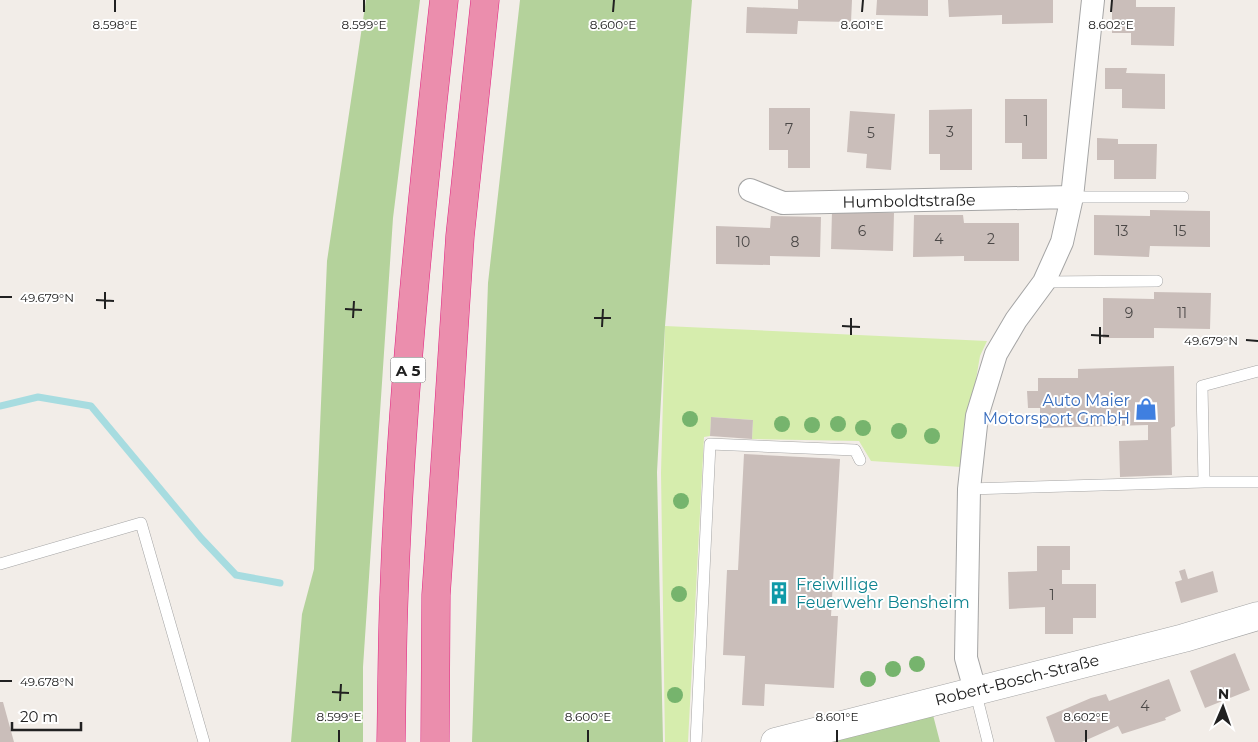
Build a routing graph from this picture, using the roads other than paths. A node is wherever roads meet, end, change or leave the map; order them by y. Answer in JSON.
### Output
{"nodes":[{"id":1,"x":444,"y":0,"type":"edge"},
{"id":2,"x":485,"y":0,"type":"edge"},
{"id":3,"x":1093,"y":0,"type":"edge"},
{"id":4,"x":750,"y":190,"type":"dead end"},
{"id":5,"x":1072,"y":197,"type":"junction"},
{"id":6,"x":1183,"y":197,"type":"dead end"},
{"id":7,"x":1157,"y":281,"type":"dead end"},
{"id":8,"x":1044,"y":282,"type":"junction"},
{"id":9,"x":1258,"y":371,"type":"edge"},
{"id":10,"x":860,"y":460,"type":"dead end"},
{"id":11,"x":1204,"y":482,"type":"junction"},
{"id":12,"x":1258,"y":482,"type":"edge"},
{"id":13,"x":969,"y":489,"type":"junction"},
{"id":14,"x":0,"y":564,"type":"edge"},
{"id":15,"x":1258,"y":616,"type":"edge"},
{"id":16,"x":975,"y":690,"type":"junction"},
{"id":17,"x":204,"y":742,"type":"edge"},
{"id":18,"x":391,"y":742,"type":"edge"},
{"id":19,"x":435,"y":742,"type":"edge"},
{"id":20,"x":696,"y":742,"type":"edge"},
{"id":21,"x":775,"y":742,"type":"edge"},
{"id":22,"x":988,"y":742,"type":"edge"}],
"edges":[{"from":1,"to":18,"type":"highway","number":"A 5"},
{"from":2,"to":19,"type":"highway"},
{"from":3,"to":5,"type":"street"},
{"from":4,"to":5,"type":"street","name":"Humboldtstraße"},
{"from":5,"to":6,"type":"lane"},
{"from":5,"to":8,"type":"street"},
{"from":7,"to":8,"type":"lane"},
{"from":8,"to":13,"type":"street"},
{"from":9,"to":11,"type":"lane"},
{"from":10,"to":20,"type":"lane"},
{"from":11,"to":12,"type":"lane"},
{"from":11,"to":13,"type":"lane"},
{"from":13,"to":16,"type":"street"},
{"from":14,"to":17,"type":"lane"},
{"from":15,"to":16,"type":"street","name":"Robert-Bosch-Straße"},
{"from":16,"to":21,"type":"street","name":"Robert-Bosch-Straße"},
{"from":16,"to":22,"type":"lane"}]}
